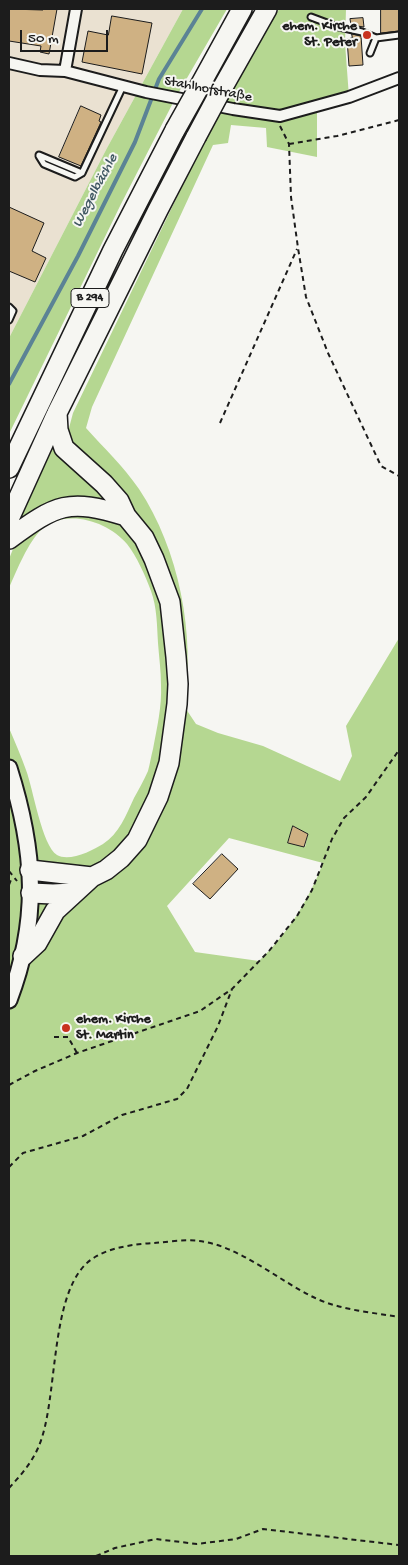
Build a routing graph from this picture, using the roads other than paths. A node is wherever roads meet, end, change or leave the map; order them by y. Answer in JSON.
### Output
{"nodes":[{"id":1,"x":76,"y":9,"type":"edge"},
{"id":2,"x":242,"y":9,"type":"edge"},
{"id":3,"x":267,"y":9,"type":"edge"},
{"id":4,"x":311,"y":17,"type":"dead end"},
{"id":5,"x":399,"y":35,"type":"edge"},
{"id":6,"x":376,"y":38,"type":"junction"},
{"id":7,"x":370,"y":53,"type":"dead end"},
{"id":8,"x":9,"y":63,"type":"edge"},
{"id":9,"x":65,"y":72,"type":"junction"},
{"id":10,"x":399,"y":78,"type":"edge"},
{"id":11,"x":123,"y":86,"type":"junction"},
{"id":12,"x":39,"y":155,"type":"dead end"},
{"id":13,"x":9,"y":307,"type":"edge"},
{"id":14,"x":9,"y":320,"type":"edge"},
{"id":15,"x":57,"y":413,"type":"junction"},
{"id":16,"x":9,"y":468,"type":"edge"},
{"id":17,"x":126,"y":516,"type":"junction"},
{"id":18,"x":9,"y":519,"type":"edge"},
{"id":19,"x":9,"y":539,"type":"edge"},
{"id":20,"x":9,"y":768,"type":"edge"},
{"id":21,"x":30,"y":870,"type":"junction"},
{"id":22,"x":92,"y":877,"type":"junction"},
{"id":23,"x":31,"y":893,"type":"junction"},
{"id":24,"x":73,"y":893,"type":"junction"},
{"id":25,"x":23,"y":956,"type":"junction"},
{"id":26,"x":9,"y":1000,"type":"edge"}],
"edges":[{"from":1,"to":9,"type":"street"},
{"from":2,"to":16,"type":"highway","number":"B 294","bridge":true},
{"from":3,"to":15,"type":"highway","number":"B 294","bridge":true},
{"from":4,"to":6,"type":"lane"},
{"from":5,"to":6,"type":"lane"},
{"from":6,"to":7,"type":"lane"},
{"from":8,"to":9,"type":"street","name":"Stahlhofstraße"},
{"from":9,"to":11,"type":"street","name":"Stahlhofstraße"},
{"from":10,"to":11,"type":"street","name":"Stahlhofstraße"},
{"from":11,"to":12,"type":"lane"},
{"from":13,"to":14,"type":"lane"},
{"from":15,"to":17,"type":"highway"},
{"from":15,"to":18,"type":"highway","number":"B 294"},
{"from":17,"to":19,"type":"highway"},
{"from":17,"to":22,"type":"highway"},
{"from":20,"to":21,"type":"main road"},
{"from":21,"to":22,"type":"highway"},
{"from":21,"to":23,"type":"main road"},
{"from":22,"to":24,"type":"highway"},
{"from":23,"to":24,"type":"highway"},
{"from":23,"to":25,"type":"main road"},
{"from":24,"to":25,"type":"highway"},
{"from":25,"to":26,"type":"main road"}]}
